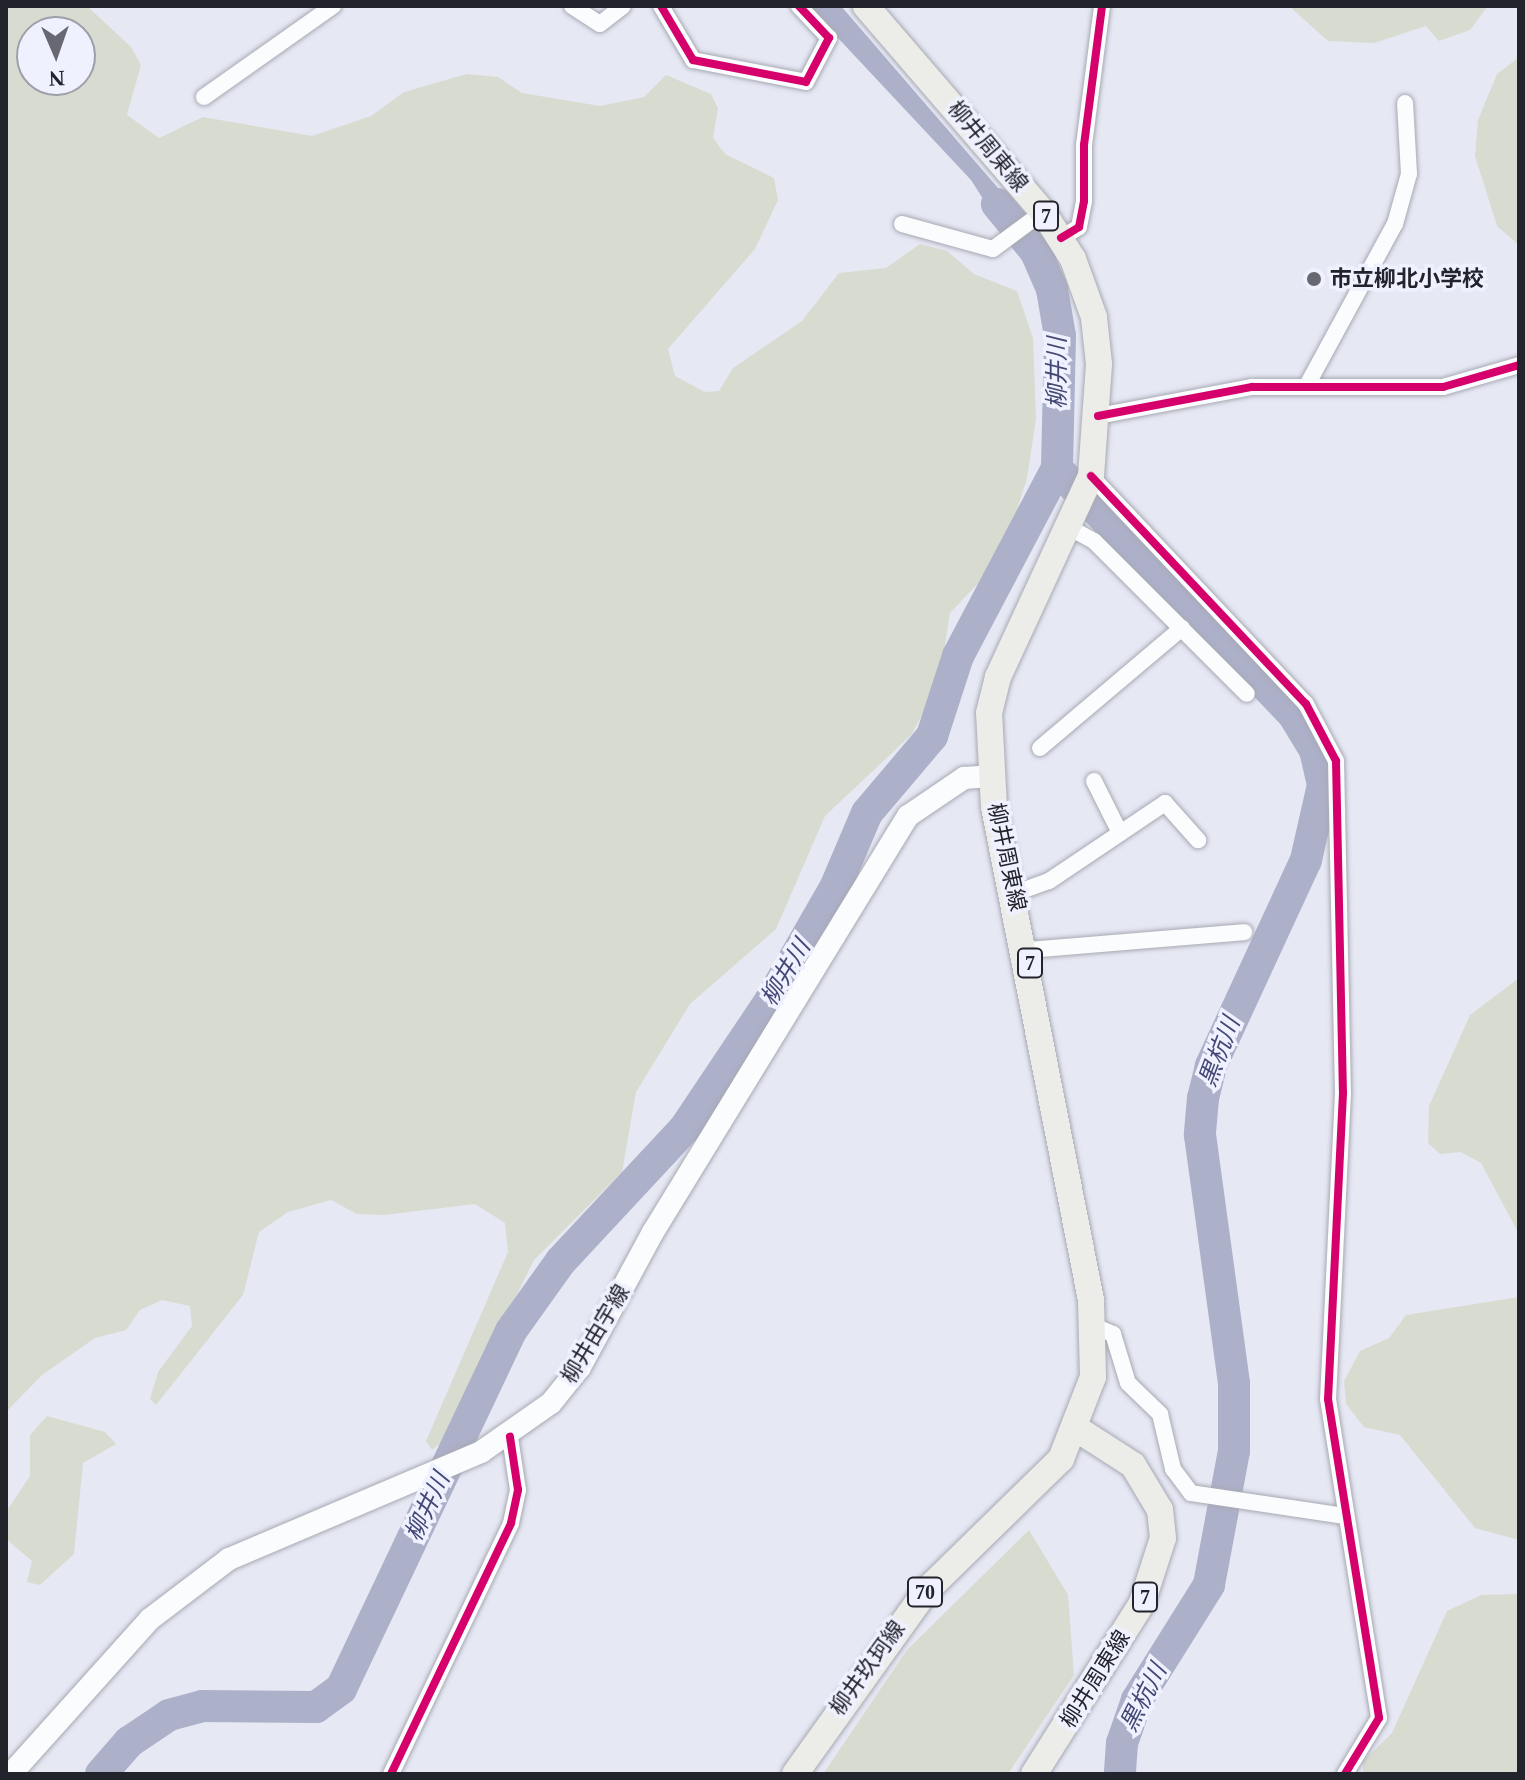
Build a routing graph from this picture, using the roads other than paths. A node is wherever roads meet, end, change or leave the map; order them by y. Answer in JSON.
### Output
{"nodes":[{"id":1,"x":333,"y":6,"type":"edge"},
{"id":2,"x":572,"y":6,"type":"edge"},
{"id":3,"x":623,"y":6,"type":"edge"},
{"id":4,"x":661,"y":6,"type":"edge"},
{"id":5,"x":799,"y":6,"type":"edge"},
{"id":6,"x":866,"y":6,"type":"edge"},
{"id":7,"x":1102,"y":6,"type":"edge"},
{"id":8,"x":204,"y":97,"type":"dead end"},
{"id":9,"x":1405,"y":103,"type":"dead end"},
{"id":10,"x":1039,"y":215,"type":"junction"},
{"id":11,"x":902,"y":224,"type":"dead end"},
{"id":12,"x":1061,"y":238,"type":"junction"},
{"id":13,"x":1519,"y":365,"type":"edge"},
{"id":14,"x":1306,"y":387,"type":"junction"},
{"id":15,"x":1098,"y":416,"type":"junction"},
{"id":16,"x":1090,"y":478,"type":"junction"},
{"id":17,"x":1076,"y":521,"type":"junction"},
{"id":18,"x":1182,"y":628,"type":"junction"},
{"id":19,"x":1247,"y":694,"type":"dead end"},
{"id":20,"x":1040,"y":748,"type":"dead end"},
{"id":21,"x":991,"y":776,"type":"junction"},
{"id":22,"x":1094,"y":781,"type":"dead end"},
{"id":23,"x":1120,"y":833,"type":"junction"},
{"id":24,"x":1198,"y":840,"type":"dead end"},
{"id":25,"x":1013,"y":894,"type":"junction"},
{"id":26,"x":1244,"y":932,"type":"dead end"},
{"id":27,"x":1027,"y":950,"type":"junction"},
{"id":28,"x":1094,"y":1326,"type":"junction"},
{"id":29,"x":1077,"y":1429,"type":"junction"},
{"id":30,"x":510,"y":1437,"type":"junction"},
{"id":31,"x":1345,"y":1516,"type":"junction"},
{"id":32,"x":11,"y":1774,"type":"edge"},
{"id":33,"x":391,"y":1774,"type":"edge"},
{"id":34,"x":795,"y":1774,"type":"edge"},
{"id":35,"x":1034,"y":1774,"type":"edge"},
{"id":36,"x":1345,"y":1774,"type":"edge"}],
"edges":[{"from":1,"to":8,"type":"street"},
{"from":2,"to":3,"type":"street"},
{"from":4,"to":5,"type":"street"},
{"from":6,"to":10,"type":"main road","name":"柳井周東線","number":"7"},
{"from":7,"to":12,"type":"street"},
{"from":9,"to":14,"type":"street"},
{"from":10,"to":11,"type":"street"},
{"from":10,"to":12,"type":"main road","name":"柳井周東線","number":"7"},
{"from":12,"to":15,"type":"main road","name":"柳井周東線","number":"7"},
{"from":13,"to":14,"type":"street"},
{"from":14,"to":15,"type":"street"},
{"from":15,"to":16,"type":"main road","name":"柳井周東線","number":"7"},
{"from":16,"to":17,"type":"main road","name":"柳井周東線","number":"7"},
{"from":16,"to":31,"type":"street"},
{"from":17,"to":18,"type":"street"},
{"from":17,"to":21,"type":"main road","name":"柳井周東線","number":"7"},
{"from":18,"to":19,"type":"street"},
{"from":18,"to":20,"type":"street"},
{"from":21,"to":25,"type":"main road","name":"柳井周東線","number":"7"},
{"from":21,"to":30,"type":"main road","name":"柳井由宇線"},
{"from":22,"to":23,"type":"street"},
{"from":23,"to":24,"type":"street"},
{"from":23,"to":25,"type":"street"},
{"from":25,"to":27,"type":"main road","name":"柳井周東線","number":"7"},
{"from":26,"to":27,"type":"street"},
{"from":27,"to":28,"type":"main road","name":"柳井周東線","number":"7"},
{"from":28,"to":29,"type":"main road","name":"柳井周東線","number":"7"},
{"from":28,"to":31,"type":"street"},
{"from":29,"to":34,"type":"main road","name":"柳井玖珂線","number":"70"},
{"from":29,"to":35,"type":"main road","name":"柳井周東線","number":"7"},
{"from":30,"to":32,"type":"main road","name":"柳井由宇線"},
{"from":30,"to":33,"type":"street"},
{"from":31,"to":36,"type":"street"}]}
